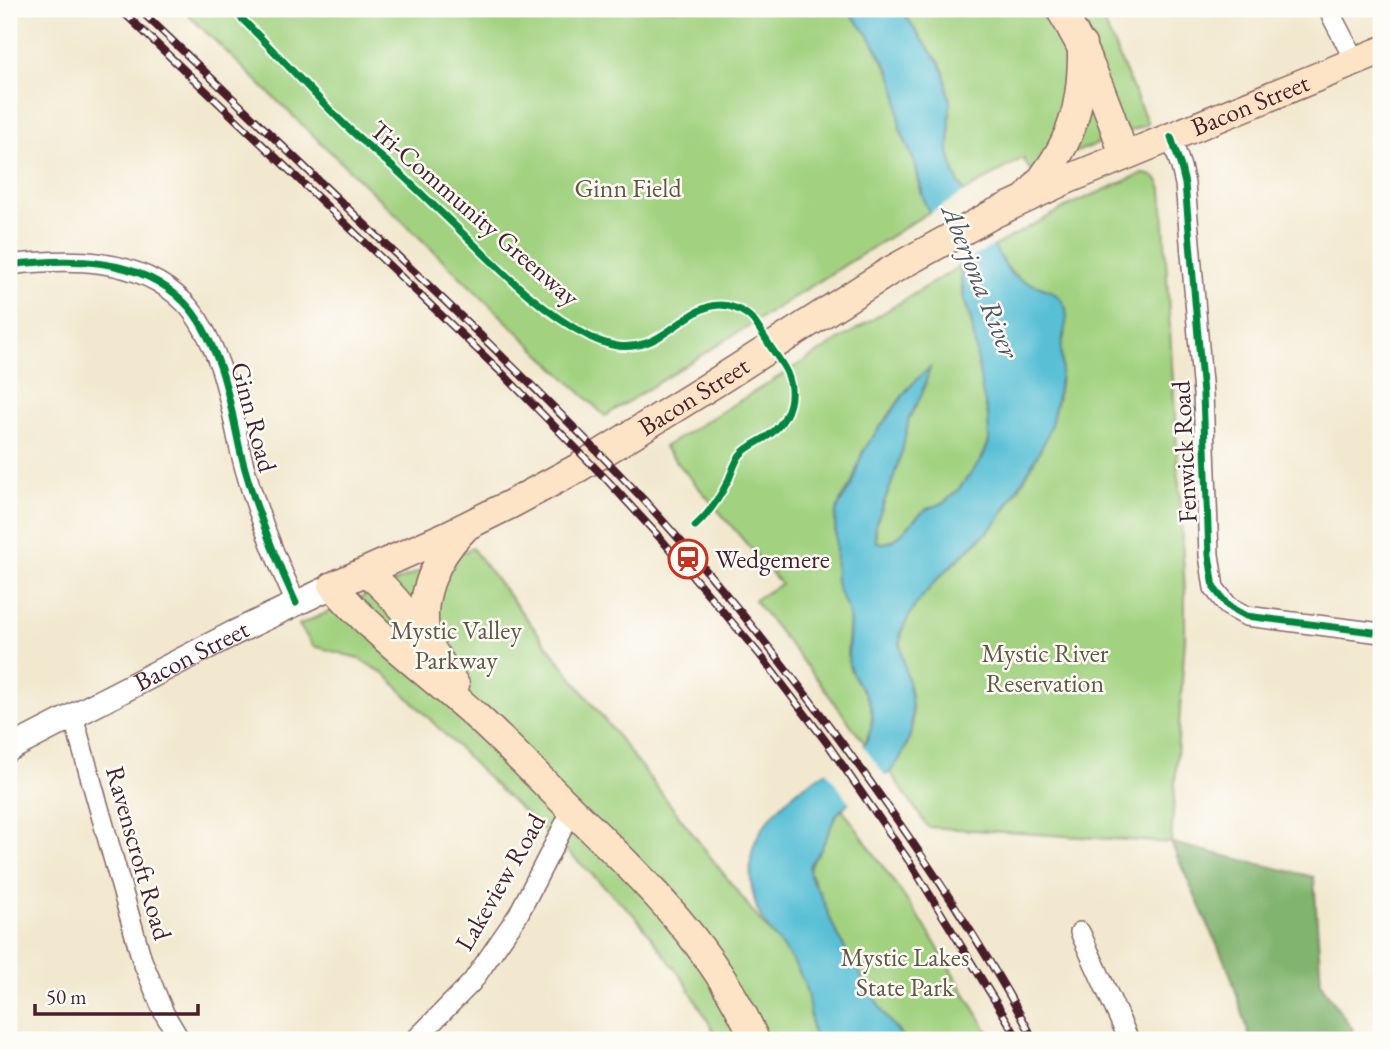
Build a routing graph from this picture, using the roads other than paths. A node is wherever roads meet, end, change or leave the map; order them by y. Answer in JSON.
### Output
{"nodes":[{"id":1,"x":1060,"y":9,"type":"edge"},
{"id":2,"x":1328,"y":9,"type":"edge"},
{"id":3,"x":1082,"y":45,"type":"junction"},
{"id":4,"x":1381,"y":51,"type":"edge"},
{"id":5,"x":1355,"y":61,"type":"junction"},
{"id":6,"x":1171,"y":137,"type":"junction"},
{"id":7,"x":1124,"y":156,"type":"junction"},
{"id":8,"x":1027,"y":197,"type":"junction"},
{"id":9,"x":9,"y":265,"type":"edge"},
{"id":10,"x":468,"y":525,"type":"junction"},
{"id":11,"x":366,"y":572,"type":"junction"},
{"id":12,"x":333,"y":586,"type":"junction"},
{"id":13,"x":296,"y":603,"type":"junction"},
{"id":14,"x":1381,"y":633,"type":"edge"},
{"id":15,"x":430,"y":648,"type":"junction"},
{"id":16,"x":74,"y":716,"type":"junction"},
{"id":17,"x":476,"y":716,"type":"junction"},
{"id":18,"x":9,"y":749,"type":"edge"},
{"id":19,"x":572,"y":810,"type":"junction"},
{"id":20,"x":1080,"y":932,"type":"dead end"},
{"id":21,"x":418,"y":1039,"type":"edge"},
{"id":22,"x":180,"y":1040,"type":"edge"},
{"id":23,"x":755,"y":1040,"type":"edge"},
{"id":24,"x":1129,"y":1040,"type":"edge"}],
"edges":[{"from":1,"to":3,"type":"main road"},
{"from":2,"to":5,"type":"street"},
{"from":3,"to":7,"type":"main road"},
{"from":3,"to":8,"type":"main road"},
{"from":4,"to":5,"type":"main road","name":"Bacon Street"},
{"from":5,"to":6,"type":"main road","name":"Bacon Street"},
{"from":6,"to":7,"type":"main road","name":"Bacon Street"},
{"from":6,"to":14,"type":"street","name":"Fenwick Road"},
{"from":7,"to":8,"type":"main road","name":"Bacon Street"},
{"from":8,"to":10,"type":"main road","name":"Bacon Street"},
{"from":9,"to":13,"type":"street","name":"Ginn Road"},
{"from":10,"to":11,"type":"main road","name":"Bacon Street"},
{"from":10,"to":15,"type":"main road"},
{"from":11,"to":12,"type":"main road","name":"Bacon Street"},
{"from":11,"to":15,"type":"main road"},
{"from":12,"to":13,"type":"street","name":"Bacon Street"},
{"from":12,"to":17,"type":"main road"},
{"from":13,"to":16,"type":"street","name":"Bacon Street"},
{"from":15,"to":17,"type":"main road"},
{"from":16,"to":18,"type":"street","name":"Bacon Street"},
{"from":16,"to":22,"type":"street","name":"Ravenscroft Road"},
{"from":17,"to":19,"type":"main road"},
{"from":19,"to":21,"type":"street","name":"Lakeview Road"},
{"from":19,"to":23,"type":"main road"},
{"from":20,"to":24,"type":"street"}]}
